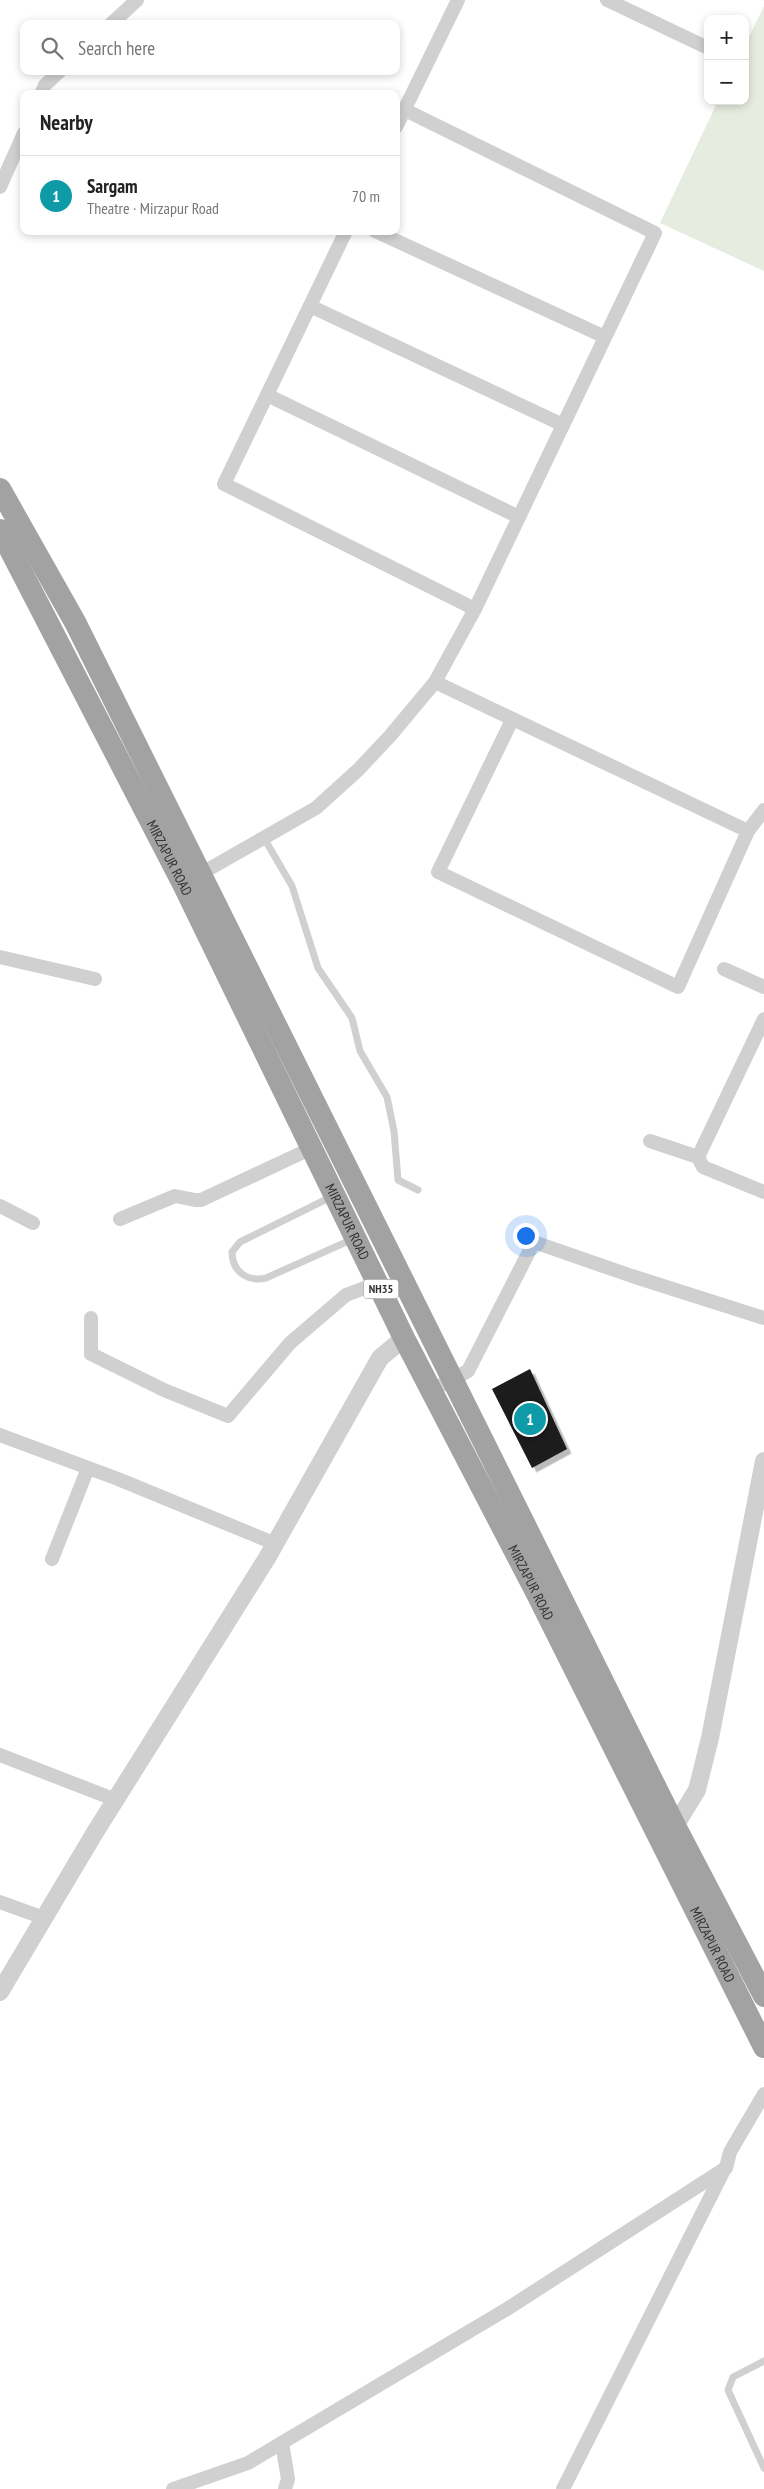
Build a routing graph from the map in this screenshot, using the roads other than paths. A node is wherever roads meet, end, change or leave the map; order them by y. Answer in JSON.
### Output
{"nodes":[{"id":1,"x":137,"y":0,"type":"edge"},
{"id":2,"x":458,"y":0,"type":"edge"},
{"id":3,"x":608,"y":0,"type":"edge"},
{"id":4,"x":115,"y":20,"type":"edge"},
{"id":5,"x":704,"y":46,"type":"edge"},
{"id":6,"x":56,"y":75,"type":"edge"},
{"id":7,"x":43,"y":90,"type":"edge"},
{"id":8,"x":404,"y":110,"type":"junction"},
{"id":9,"x":400,"y":119,"type":"edge"},
{"id":10,"x":20,"y":142,"type":"edge"},
{"id":11,"x":0,"y":187,"type":"edge"},
{"id":12,"x":344,"y":235,"type":"edge"},
{"id":13,"x":384,"y":235,"type":"edge"},
{"id":14,"x":310,"y":306,"type":"junction"},
{"id":15,"x":605,"y":337,"type":"junction"},
{"id":16,"x":267,"y":396,"type":"junction"},
{"id":17,"x":563,"y":425,"type":"junction"},
{"id":18,"x":0,"y":488,"type":"edge"},
{"id":19,"x":519,"y":517,"type":"junction"},
{"id":20,"x":0,"y":530,"type":"edge"},
{"id":21,"x":475,"y":609,"type":"junction"},
{"id":22,"x":435,"y":682,"type":"junction"},
{"id":23,"x":512,"y":720,"type":"junction"},
{"id":24,"x":764,"y":810,"type":"edge"},
{"id":25,"x":748,"y":831,"type":"junction"},
{"id":26,"x":264,"y":838,"type":"junction"},
{"id":27,"x":193,"y":879,"type":"junction"},
{"id":28,"x":0,"y":957,"type":"edge"},
{"id":29,"x":724,"y":969,"type":"dead end"},
{"id":30,"x":95,"y":979,"type":"dead end"},
{"id":31,"x":764,"y":987,"type":"edge"},
{"id":32,"x":764,"y":1019,"type":"edge"},
{"id":33,"x":650,"y":1141,"type":"dead end"},
{"id":34,"x":312,"y":1148,"type":"junction"},
{"id":35,"x":698,"y":1158,"type":"junction"},
{"id":36,"x":418,"y":1190,"type":"dead end"},
{"id":37,"x":764,"y":1192,"type":"edge"},
{"id":38,"x":334,"y":1195,"type":"junction"},
{"id":39,"x":0,"y":1206,"type":"edge"},
{"id":40,"x":120,"y":1219,"type":"dead end"},
{"id":41,"x":33,"y":1223,"type":"dead end"},
{"id":42,"x":356,"y":1238,"type":"junction"},
{"id":43,"x":378,"y":1282,"type":"junction"},
{"id":44,"x":91,"y":1318,"type":"dead end"},
{"id":45,"x":764,"y":1318,"type":"edge"},
{"id":46,"x":404,"y":1338,"type":"junction"},
{"id":47,"x":453,"y":1380,"type":"junction"},
{"id":48,"x":432,"y":1390,"type":"junction"},
{"id":49,"x":0,"y":1435,"type":"edge"},
{"id":50,"x":764,"y":1461,"type":"edge"},
{"id":51,"x":88,"y":1468,"type":"junction"},
{"id":52,"x":276,"y":1544,"type":"junction"},
{"id":53,"x":52,"y":1559,"type":"dead end"},
{"id":54,"x":0,"y":1754,"type":"edge"},
{"id":55,"x":116,"y":1800,"type":"junction"},
{"id":56,"x":668,"y":1834,"type":"junction"},
{"id":57,"x":0,"y":1902,"type":"edge"},
{"id":58,"x":44,"y":1918,"type":"junction"},
{"id":59,"x":755,"y":1985,"type":"edge"},
{"id":60,"x":0,"y":1992,"type":"edge"},
{"id":61,"x":764,"y":2047,"type":"edge"},
{"id":62,"x":764,"y":2094,"type":"edge"},
{"id":63,"x":726,"y":2168,"type":"junction"},
{"id":64,"x":764,"y":2361,"type":"edge"},
{"id":65,"x":282,"y":2443,"type":"junction"},
{"id":66,"x":764,"y":2468,"type":"edge"},
{"id":67,"x":173,"y":2489,"type":"edge"},
{"id":68,"x":285,"y":2489,"type":"edge"},
{"id":69,"x":563,"y":2489,"type":"edge"}],
"edges":[{"from":1,"to":4,"type":"street"},
{"from":2,"to":8,"type":"street"},
{"from":3,"to":5,"type":"street"},
{"from":6,"to":7,"type":"street"},
{"from":8,"to":9,"type":"street"},
{"from":8,"to":15,"type":"street"},
{"from":10,"to":11,"type":"street"},
{"from":12,"to":14,"type":"street"},
{"from":13,"to":15,"type":"street"},
{"from":14,"to":16,"type":"street"},
{"from":14,"to":17,"type":"street"},
{"from":15,"to":17,"type":"street"},
{"from":16,"to":19,"type":"street"},
{"from":16,"to":21,"type":"street"},
{"from":17,"to":19,"type":"street"},
{"from":18,"to":27,"type":"highway","name":"MIRZAPUR ROAD","number":"NH35"},
{"from":19,"to":21,"type":"street"},
{"from":20,"to":27,"type":"highway","name":"MIRZAPUR ROAD","number":"NH35"},
{"from":21,"to":22,"type":"street"},
{"from":22,"to":23,"type":"street"},
{"from":22,"to":26,"type":"street"},
{"from":23,"to":25,"type":"street"},
{"from":23,"to":25,"type":"street"},
{"from":24,"to":25,"type":"street"},
{"from":26,"to":27,"type":"street"},
{"from":26,"to":36,"type":"lane"},
{"from":27,"to":34,"type":"highway","name":"MIRZAPUR ROAD","number":"NH35"},
{"from":27,"to":47,"type":"highway","name":"MIRZAPUR ROAD","number":"NH35"},
{"from":28,"to":30,"type":"street"},
{"from":29,"to":31,"type":"street"},
{"from":32,"to":35,"type":"street"},
{"from":33,"to":35,"type":"street"},
{"from":34,"to":38,"type":"highway","name":"MIRZAPUR ROAD","number":"NH35"},
{"from":34,"to":40,"type":"street"},
{"from":35,"to":37,"type":"street"},
{"from":38,"to":42,"type":"highway","name":"MIRZAPUR ROAD","number":"NH35"},
{"from":38,"to":42,"type":"lane"},
{"from":39,"to":41,"type":"street"},
{"from":42,"to":43,"type":"highway","name":"MIRZAPUR ROAD","number":"NH35"},
{"from":43,"to":44,"type":"street"},
{"from":43,"to":46,"type":"highway","name":"MIRZAPUR ROAD","number":"NH35"},
{"from":45,"to":47,"type":"street"},
{"from":46,"to":48,"type":"highway","name":"MIRZAPUR ROAD","number":"NH35"},
{"from":46,"to":52,"type":"street"},
{"from":47,"to":48,"type":"street"},
{"from":47,"to":56,"type":"highway","name":"MIRZAPUR ROAD","number":"NH35"},
{"from":48,"to":56,"type":"highway","name":"MIRZAPUR ROAD","number":"NH35"},
{"from":49,"to":51,"type":"street"},
{"from":50,"to":56,"type":"street"},
{"from":51,"to":52,"type":"street"},
{"from":51,"to":53,"type":"street"},
{"from":52,"to":55,"type":"street"},
{"from":54,"to":55,"type":"street"},
{"from":55,"to":58,"type":"street"},
{"from":56,"to":59,"type":"highway","name":"MIRZAPUR ROAD","number":"NH35"},
{"from":57,"to":58,"type":"street"},
{"from":58,"to":60,"type":"street"},
{"from":59,"to":61,"type":"highway","name":"MIRZAPUR ROAD","number":"NH35"},
{"from":62,"to":63,"type":"street"},
{"from":63,"to":65,"type":"street"},
{"from":63,"to":69,"type":"street"},
{"from":64,"to":66,"type":"lane"},
{"from":65,"to":67,"type":"street"},
{"from":65,"to":68,"type":"street"}]}
